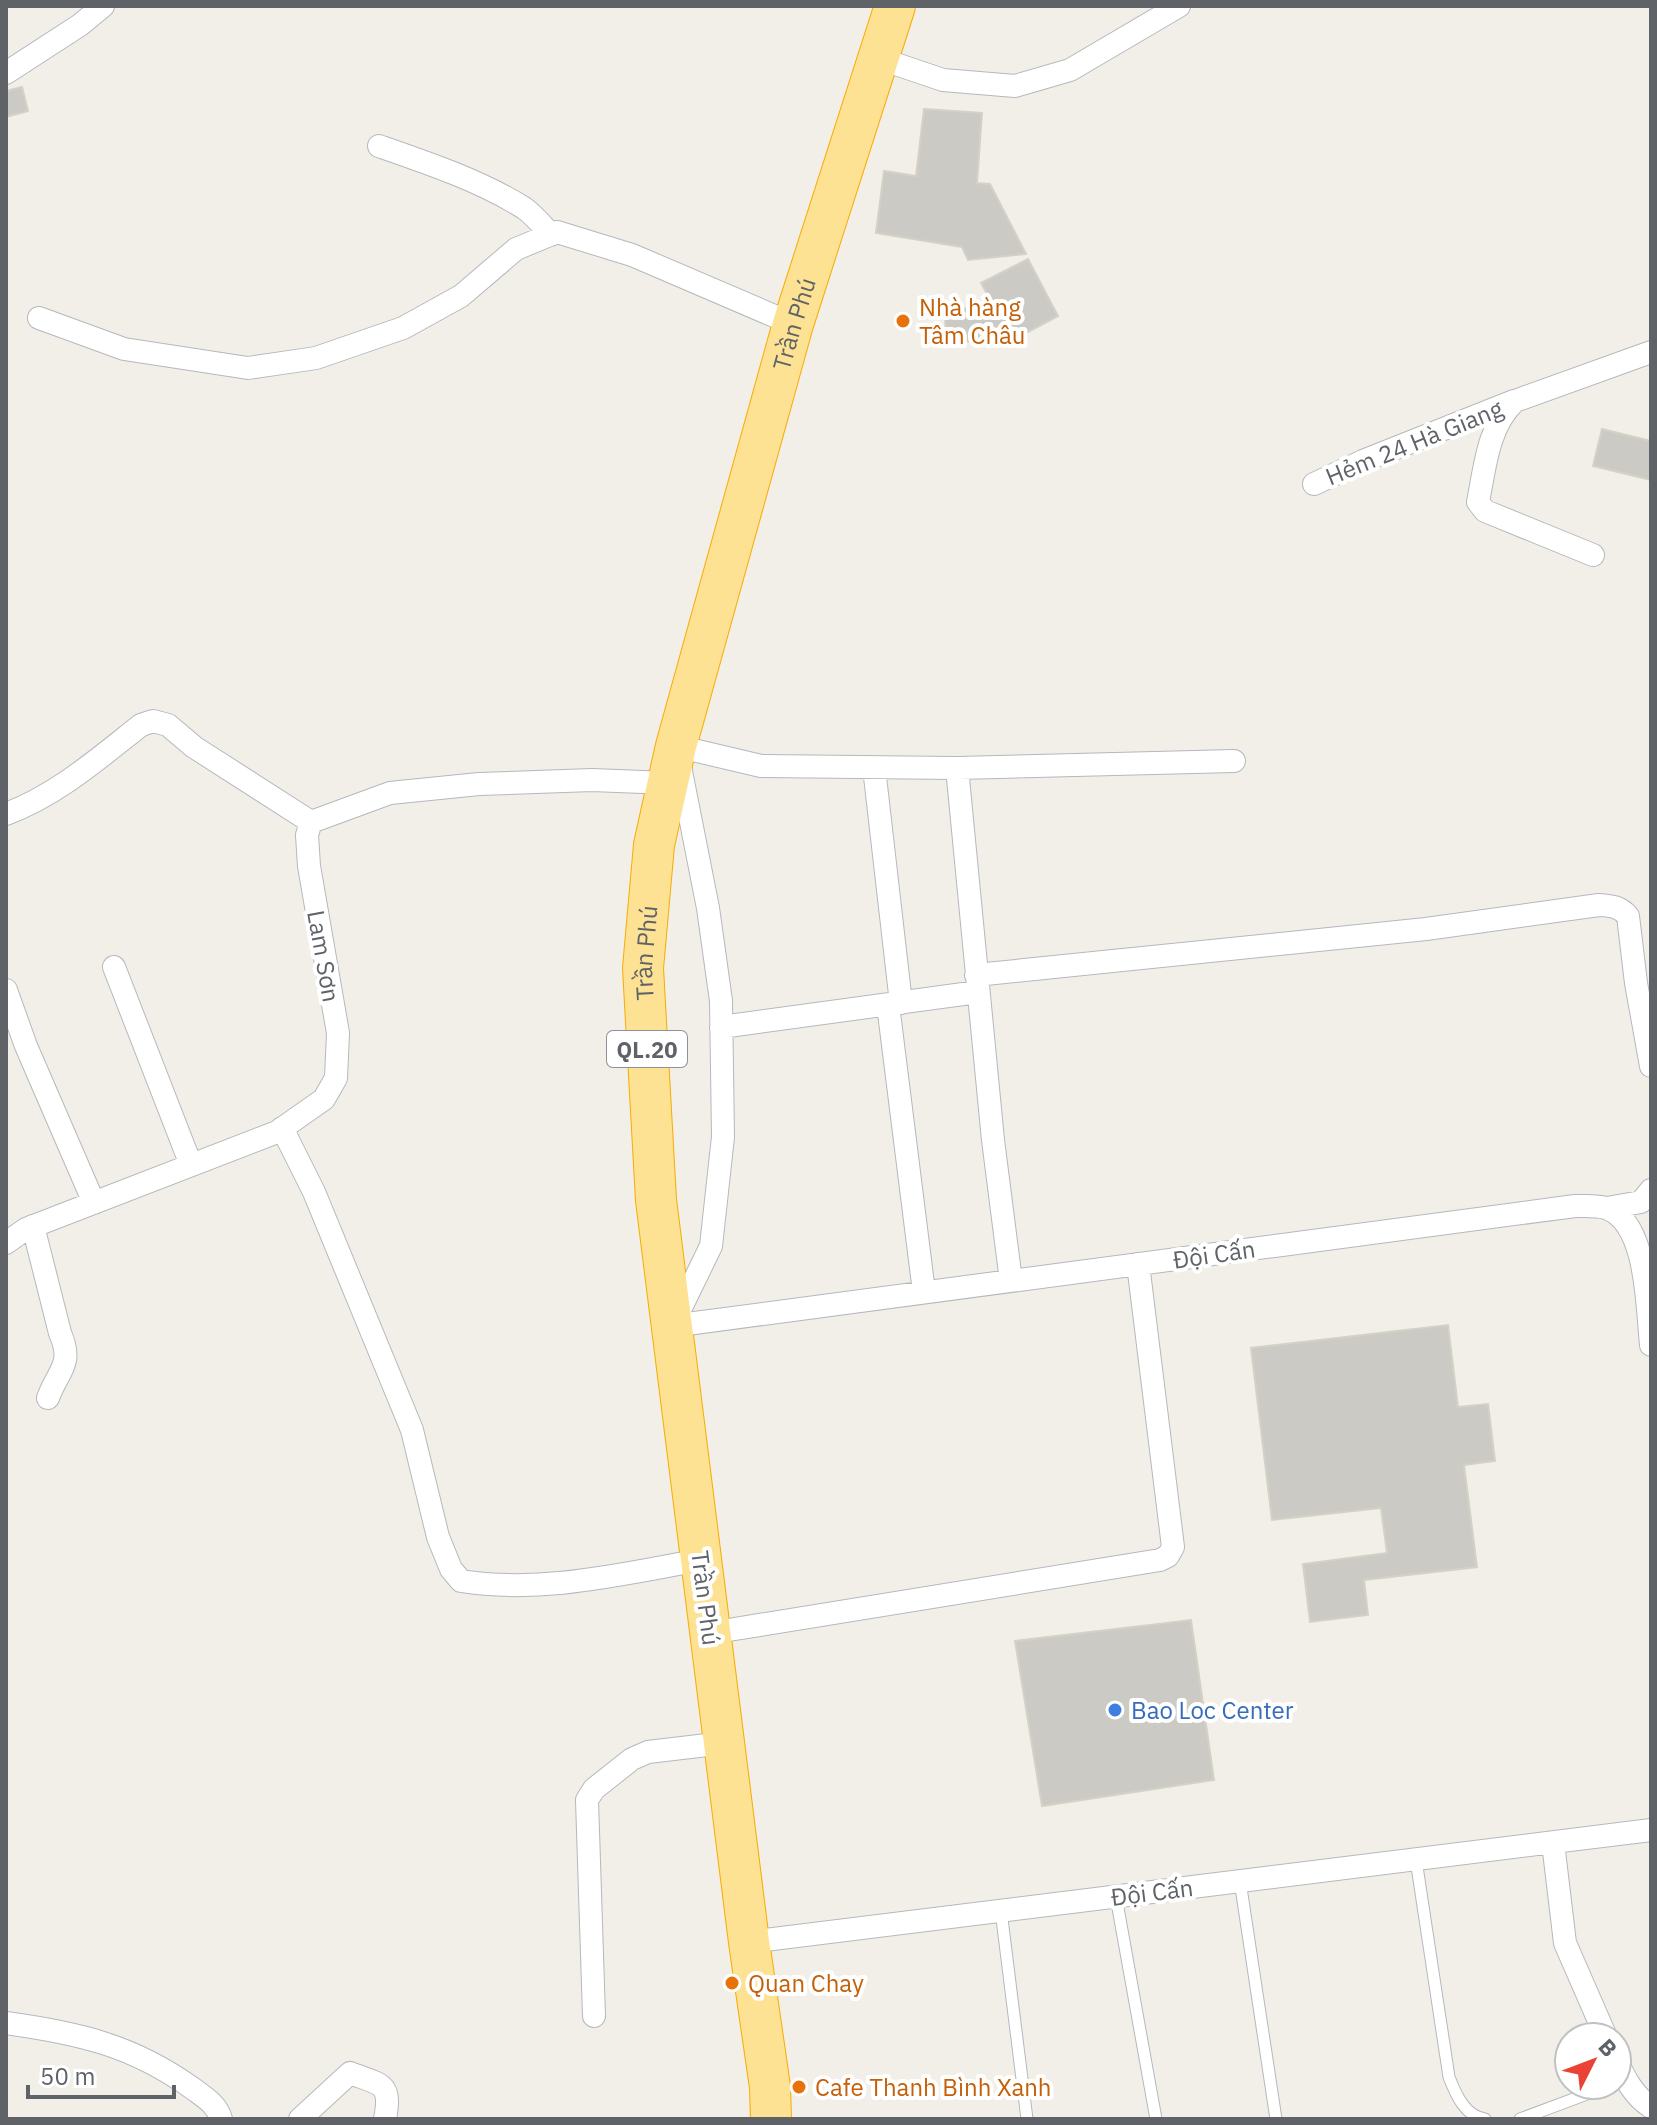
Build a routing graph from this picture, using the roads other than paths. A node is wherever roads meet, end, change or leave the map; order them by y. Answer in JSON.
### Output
{"nodes":[{"id":1,"x":103,"y":6,"type":"edge"},
{"id":2,"x":895,"y":6,"type":"edge"},
{"id":3,"x":1179,"y":6,"type":"edge"},
{"id":4,"x":878,"y":58,"type":"junction"},
{"id":5,"x":6,"y":73,"type":"edge"},
{"id":6,"x":379,"y":146,"type":"dead end"},
{"id":7,"x":551,"y":235,"type":"junction"},
{"id":8,"x":39,"y":318,"type":"dead end"},
{"id":9,"x":793,"y":324,"type":"junction"},
{"id":10,"x":1651,"y":352,"type":"edge"},
{"id":11,"x":1515,"y":401,"type":"junction"},
{"id":12,"x":1314,"y":484,"type":"dead end"},
{"id":13,"x":1593,"y":555,"type":"dead end"},
{"id":14,"x":1234,"y":761,"type":"dead end"},
{"id":15,"x":672,"y":764,"type":"junction"},
{"id":16,"x":874,"y":768,"type":"junction"},
{"id":17,"x":957,"y":768,"type":"junction"},
{"id":18,"x":6,"y":814,"type":"edge"},
{"id":19,"x":311,"y":822,"type":"junction"},
{"id":20,"x":114,"y":967,"type":"dead end"},
{"id":21,"x":977,"y":984,"type":"junction"},
{"id":22,"x":6,"y":990,"type":"edge"},
{"id":23,"x":894,"y":1004,"type":"junction"},
{"id":24,"x":721,"y":1027,"type":"junction"},
{"id":25,"x":1651,"y":1066,"type":"edge"},
{"id":26,"x":282,"y":1128,"type":"junction"},
{"id":27,"x":191,"y":1165,"type":"junction"},
{"id":28,"x":1651,"y":1190,"type":"edge"},
{"id":29,"x":94,"y":1203,"type":"junction"},
{"id":30,"x":1607,"y":1208,"type":"junction"},
{"id":31,"x":33,"y":1226,"type":"junction"},
{"id":32,"x":6,"y":1243,"type":"edge"},
{"id":33,"x":1138,"y":1264,"type":"junction"},
{"id":34,"x":1011,"y":1281,"type":"junction"},
{"id":35,"x":924,"y":1292,"type":"junction"},
{"id":36,"x":672,"y":1326,"type":"junction"},
{"id":37,"x":1651,"y":1345,"type":"edge"},
{"id":38,"x":48,"y":1398,"type":"dead end"},
{"id":39,"x":701,"y":1560,"type":"junction"},
{"id":40,"x":710,"y":1633,"type":"junction"},
{"id":41,"x":724,"y":1743,"type":"junction"},
{"id":42,"x":1651,"y":1830,"type":"edge"},
{"id":43,"x":1553,"y":1843,"type":"junction"},
{"id":44,"x":1416,"y":1860,"type":"junction"},
{"id":45,"x":1240,"y":1881,"type":"junction"},
{"id":46,"x":1116,"y":1897,"type":"junction"},
{"id":47,"x":1001,"y":1911,"type":"junction"},
{"id":48,"x":749,"y":1942,"type":"junction"},
{"id":49,"x":594,"y":2016,"type":"dead end"},
{"id":50,"x":1599,"y":2021,"type":"edge"},
{"id":51,"x":6,"y":2023,"type":"edge"},
{"id":52,"x":1633,"y":2092,"type":"edge"},
{"id":53,"x":1562,"y":2101,"type":"edge"},
{"id":54,"x":1651,"y":2107,"type":"edge"},
{"id":55,"x":225,"y":2117,"type":"edge"},
{"id":56,"x":300,"y":2119,"type":"edge"},
{"id":57,"x":385,"y":2119,"type":"edge"},
{"id":58,"x":771,"y":2119,"type":"edge"},
{"id":59,"x":1027,"y":2119,"type":"edge"},
{"id":60,"x":1156,"y":2119,"type":"edge"},
{"id":61,"x":1276,"y":2119,"type":"edge"},
{"id":62,"x":1485,"y":2119,"type":"edge"},
{"id":63,"x":1520,"y":2119,"type":"edge"}],
"edges":[{"from":1,"to":5,"type":"street"},
{"from":2,"to":4,"type":"highway","name":"Trần Phú","number":"QL.20"},
{"from":3,"to":4,"type":"street"},
{"from":4,"to":9,"type":"highway","name":"Trần Phú","number":"QL.20"},
{"from":6,"to":7,"type":"street"},
{"from":7,"to":8,"type":"street"},
{"from":7,"to":9,"type":"street"},
{"from":9,"to":15,"type":"highway","name":"Trần Phú","number":"QL.20"},
{"from":10,"to":11,"type":"street","name":"Hẻm 24 Hà Giang"},
{"from":11,"to":12,"type":"street","name":"Hẻm 24 Hà Giang"},
{"from":11,"to":13,"type":"street","name":"Hẻm 24 Hà Giang"},
{"from":14,"to":17,"type":"street"},
{"from":15,"to":16,"type":"street"},
{"from":15,"to":19,"type":"street"},
{"from":15,"to":24,"type":"street"},
{"from":15,"to":36,"type":"highway","name":"Trần Phú","number":"QL.20"},
{"from":16,"to":17,"type":"street"},
{"from":16,"to":23,"type":"street"},
{"from":17,"to":21,"type":"street"},
{"from":18,"to":19,"type":"street"},
{"from":19,"to":26,"type":"street","name":"Lam Sơn"},
{"from":20,"to":27,"type":"street"},
{"from":21,"to":23,"type":"street"},
{"from":21,"to":25,"type":"street"},
{"from":21,"to":34,"type":"street"},
{"from":22,"to":29,"type":"street"},
{"from":23,"to":24,"type":"street"},
{"from":23,"to":35,"type":"street"},
{"from":24,"to":36,"type":"street"},
{"from":26,"to":27,"type":"street","name":"Lam Sơn"},
{"from":26,"to":39,"type":"street"},
{"from":27,"to":29,"type":"street","name":"Lam Sơn"},
{"from":28,"to":30,"type":"street","name":"Đội Cấn"},
{"from":29,"to":31,"type":"street","name":"Lam Sơn"},
{"from":30,"to":33,"type":"street","name":"Đội Cấn"},
{"from":30,"to":37,"type":"street"},
{"from":31,"to":32,"type":"street","name":"Lam Sơn"},
{"from":31,"to":38,"type":"street"},
{"from":33,"to":34,"type":"street","name":"Đội Cấn"},
{"from":33,"to":40,"type":"street"},
{"from":34,"to":35,"type":"street","name":"Đội Cấn"},
{"from":35,"to":36,"type":"street","name":"Đội Cấn"},
{"from":36,"to":39,"type":"highway","name":"Trần Phú","number":"QL.20"},
{"from":39,"to":40,"type":"highway","name":"Trần Phú","number":"QL.20"},
{"from":40,"to":41,"type":"highway","name":"Trần Phú","number":"QL.20"},
{"from":41,"to":48,"type":"highway","name":"Trần Phú","number":"QL.20"},
{"from":41,"to":49,"type":"street"},
{"from":42,"to":43,"type":"street","name":"Đội Cấn"},
{"from":43,"to":44,"type":"street","name":"Đội Cấn"},
{"from":43,"to":50,"type":"street"},
{"from":44,"to":45,"type":"street","name":"Đội Cấn"},
{"from":44,"to":62,"type":"lane"},
{"from":45,"to":46,"type":"street","name":"Đội Cấn"},
{"from":45,"to":61,"type":"lane"},
{"from":46,"to":47,"type":"street","name":"Đội Cấn"},
{"from":46,"to":60,"type":"lane"},
{"from":47,"to":48,"type":"street","name":"Đội Cấn"},
{"from":47,"to":59,"type":"lane"},
{"from":48,"to":58,"type":"highway","name":"Trần Phú","number":"QL.20"},
{"from":51,"to":55,"type":"street"},
{"from":52,"to":54,"type":"street"},
{"from":53,"to":63,"type":"lane"},
{"from":56,"to":57,"type":"street"}]}
